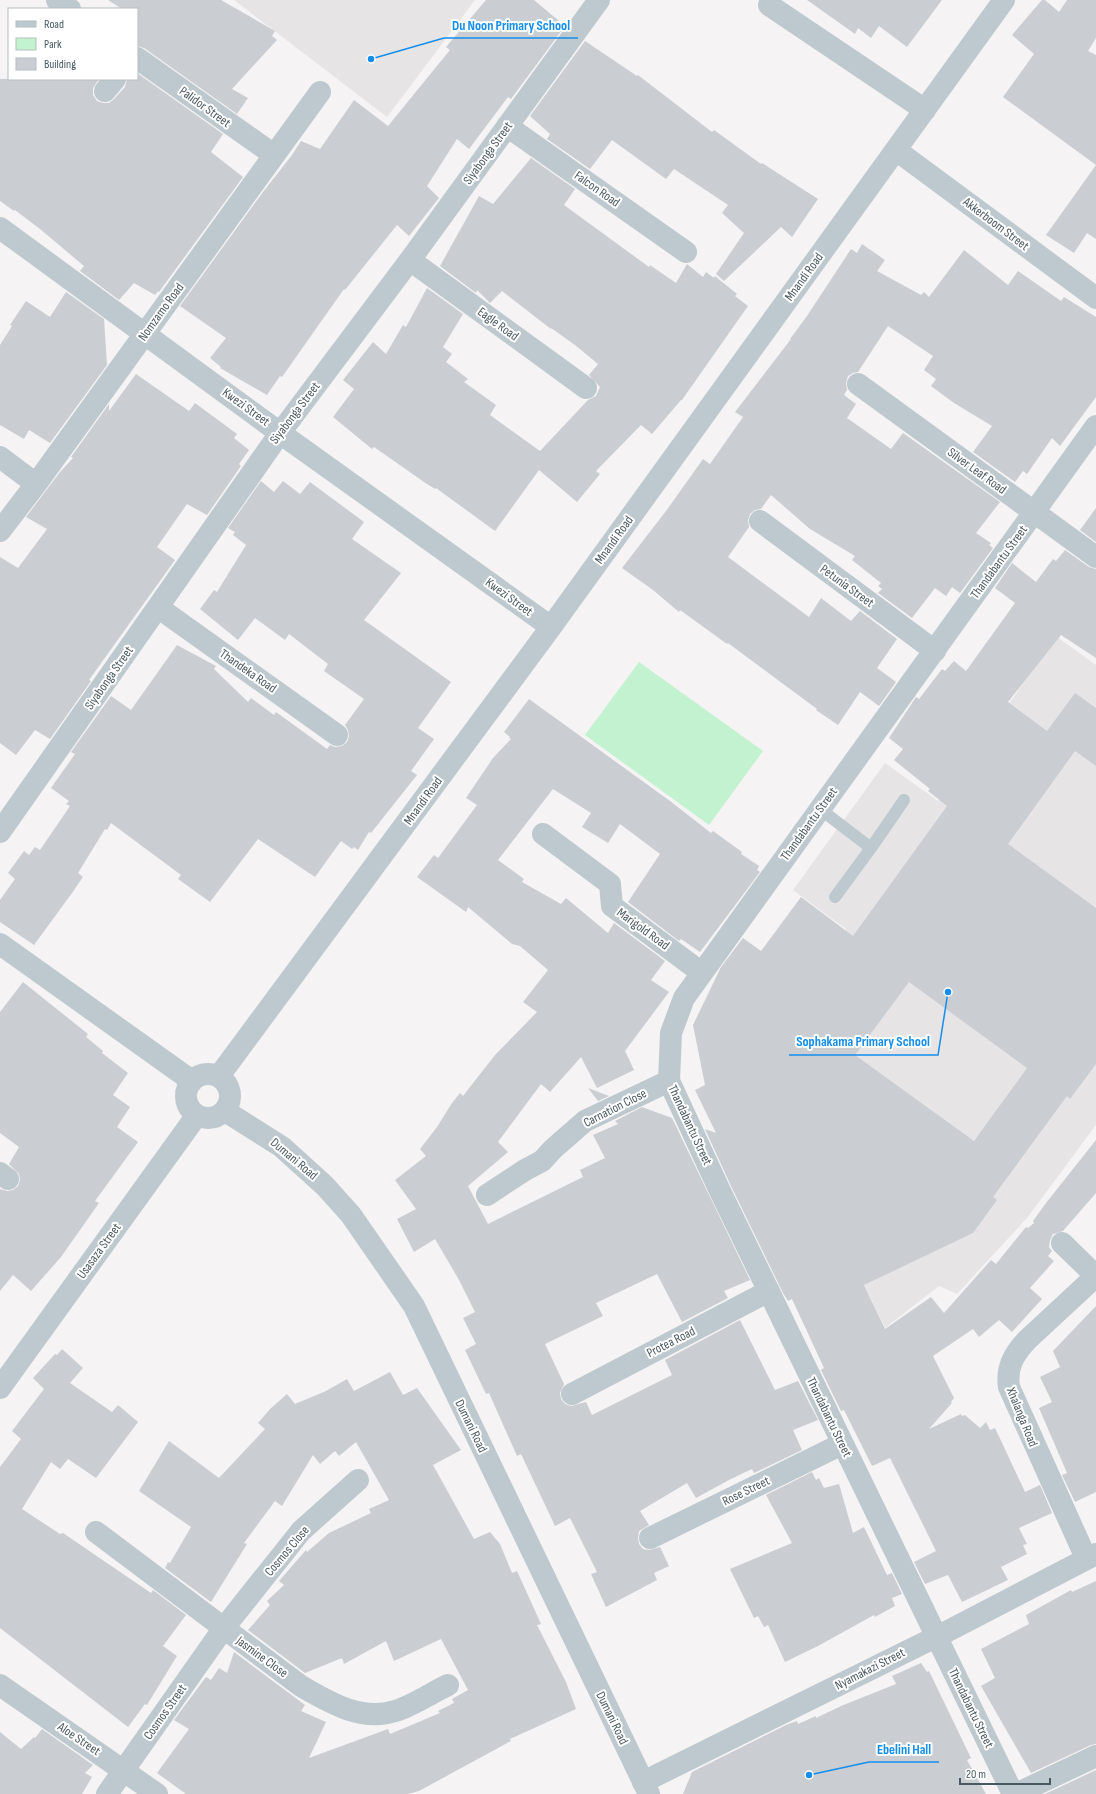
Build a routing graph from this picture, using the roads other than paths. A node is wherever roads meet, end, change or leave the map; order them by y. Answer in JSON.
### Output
{"nodes":[{"id":1,"x":57,"y":0,"type":"edge"},
{"id":2,"x":599,"y":0,"type":"edge"},
{"id":3,"x":1004,"y":0,"type":"edge"},
{"id":4,"x":769,"y":5,"type":"dead end"},
{"id":5,"x":69,"y":8,"type":"edge"},
{"id":6,"x":138,"y":59,"type":"edge"},
{"id":7,"x":320,"y":92,"type":"dead end"},
{"id":8,"x":925,"y":110,"type":"junction"},
{"id":9,"x":507,"y":126,"type":"junction"},
{"id":10,"x":896,"y":150,"type":"junction"},
{"id":11,"x":274,"y":155,"type":"junction"},
{"id":12,"x":0,"y":228,"type":"edge"},
{"id":13,"x":686,"y":252,"type":"dead end"},
{"id":14,"x":410,"y":260,"type":"junction"},
{"id":15,"x":1096,"y":298,"type":"edge"},
{"id":16,"x":146,"y":334,"type":"junction"},
{"id":17,"x":858,"y":384,"type":"dead end"},
{"id":18,"x":586,"y":388,"type":"dead end"},
{"id":19,"x":1096,"y":426,"type":"edge"},
{"id":20,"x":280,"y":433,"type":"junction"},
{"id":21,"x":0,"y":457,"type":"edge"},
{"id":22,"x":36,"y":484,"type":"junction"},
{"id":23,"x":1034,"y":513,"type":"junction"},
{"id":24,"x":760,"y":521,"type":"dead end"},
{"id":25,"x":0,"y":531,"type":"edge"},
{"id":26,"x":1096,"y":557,"type":"edge"},
{"id":27,"x":159,"y":608,"type":"junction"},
{"id":28,"x":551,"y":627,"type":"junction"},
{"id":29,"x":935,"y":651,"type":"junction"},
{"id":30,"x":337,"y":735,"type":"dead end"},
{"id":31,"x":904,"y":800,"type":"dead end"},
{"id":32,"x":820,"y":809,"type":"junction"},
{"id":33,"x":0,"y":832,"type":"edge"},
{"id":34,"x":543,"y":834,"type":"dead end"},
{"id":35,"x":870,"y":848,"type":"junction"},
{"id":36,"x":835,"y":897,"type":"dead end"},
{"id":37,"x":0,"y":944,"type":"edge"},
{"id":38,"x":702,"y":973,"type":"junction"},
{"id":39,"x":219,"y":1076,"type":"junction"},
{"id":40,"x":669,"y":1080,"type":"junction"},
{"id":41,"x":192,"y":1081,"type":"junction"},
{"id":42,"x":225,"y":1111,"type":"junction"},
{"id":43,"x":197,"y":1115,"type":"junction"},
{"id":44,"x":487,"y":1195,"type":"dead end"},
{"id":45,"x":1062,"y":1244,"type":"dead end"},
{"id":46,"x":769,"y":1291,"type":"junction"},
{"id":47,"x":0,"y":1388,"type":"edge"},
{"id":48,"x":572,"y":1394,"type":"dead end"},
{"id":49,"x":842,"y":1444,"type":"junction"},
{"id":50,"x":358,"y":1480,"type":"dead end"},
{"id":51,"x":96,"y":1532,"type":"dead end"},
{"id":52,"x":650,"y":1538,"type":"dead end"},
{"id":53,"x":1091,"y":1556,"type":"edge"},
{"id":54,"x":223,"y":1629,"type":"junction"},
{"id":55,"x":936,"y":1636,"type":"junction"},
{"id":56,"x":0,"y":1685,"type":"edge"},
{"id":57,"x":448,"y":1685,"type":"dead end"},
{"id":58,"x":1096,"y":1756,"type":"edge"},
{"id":59,"x":124,"y":1770,"type":"junction"},
{"id":60,"x":646,"y":1788,"type":"edge"},
{"id":61,"x":107,"y":1794,"type":"edge"},
{"id":62,"x":157,"y":1794,"type":"edge"},
{"id":63,"x":1014,"y":1794,"type":"edge"}],
"edges":[{"from":1,"to":5,"type":"street"},
{"from":2,"to":9,"type":"street","name":"Siyabonga Street"},
{"from":3,"to":8,"type":"street","name":"Mnandi Road"},
{"from":4,"to":8,"type":"street"},
{"from":6,"to":11,"type":"street","name":"Palidor Street"},
{"from":7,"to":11,"type":"street","name":"Nomzamo Road"},
{"from":8,"to":10,"type":"street","name":"Mnandi Road"},
{"from":9,"to":13,"type":"street","name":"Falcon Road"},
{"from":9,"to":14,"type":"street","name":"Siyabonga Street"},
{"from":10,"to":15,"type":"street","name":"Akkerboom Street"},
{"from":10,"to":28,"type":"street","name":"Mnandi Road"},
{"from":11,"to":16,"type":"street","name":"Nomzamo Road"},
{"from":12,"to":16,"type":"street","name":"Kwezi Street"},
{"from":14,"to":18,"type":"street","name":"Eagle Road"},
{"from":14,"to":20,"type":"street","name":"Siyabonga Street"},
{"from":16,"to":20,"type":"street","name":"Kwezi Street"},
{"from":16,"to":22,"type":"street","name":"Nomzamo Road"},
{"from":17,"to":23,"type":"street","name":"Silver Leaf Road"},
{"from":19,"to":23,"type":"street","name":"Thandabantu Street"},
{"from":20,"to":27,"type":"street","name":"Siyabonga Street"},
{"from":20,"to":28,"type":"street","name":"Kwezi Street"},
{"from":21,"to":22,"type":"street"},
{"from":22,"to":25,"type":"street","name":"Nomzamo Road"},
{"from":23,"to":26,"type":"street","name":"Silver Leaf Road"},
{"from":23,"to":29,"type":"street","name":"Thandabantu Street"},
{"from":24,"to":29,"type":"street","name":"Petunia Street"},
{"from":27,"to":30,"type":"street","name":"Thandeka Road"},
{"from":27,"to":33,"type":"street","name":"Siyabonga Street"},
{"from":28,"to":39,"type":"street","name":"Mnandi Road"},
{"from":29,"to":32,"type":"street","name":"Thandabantu Street"},
{"from":31,"to":35,"type":"lane"},
{"from":32,"to":35,"type":"lane"},
{"from":32,"to":38,"type":"street","name":"Thandabantu Street"},
{"from":34,"to":38,"type":"street","name":"Marigold Road"},
{"from":35,"to":36,"type":"lane"},
{"from":37,"to":41,"type":"street"},
{"from":38,"to":40,"type":"street","name":"Thandabantu Street"},
{"from":39,"to":41,"type":"street"},
{"from":39,"to":42,"type":"street"},
{"from":40,"to":44,"type":"street","name":"Carnation Close"},
{"from":40,"to":46,"type":"street","name":"Thandabantu Street"},
{"from":41,"to":43,"type":"street"},
{"from":42,"to":43,"type":"street"},
{"from":42,"to":60,"type":"street","name":"Dumani Road"},
{"from":43,"to":47,"type":"street","name":"Usasaza Street"},
{"from":45,"to":53,"type":"street","name":"Xhalanga Road"},
{"from":46,"to":48,"type":"street","name":"Protea Road"},
{"from":46,"to":49,"type":"street","name":"Thandabantu Street"},
{"from":49,"to":52,"type":"street","name":"Rose Street"},
{"from":49,"to":55,"type":"street","name":"Thandabantu Street"},
{"from":50,"to":54,"type":"street","name":"Cosmos Close"},
{"from":51,"to":54,"type":"street","name":"Jasmine Close"},
{"from":53,"to":55,"type":"street","name":"Nyamakazi Street"},
{"from":54,"to":57,"type":"street","name":"Jasmine Close"},
{"from":54,"to":59,"type":"street","name":"Cosmos Street"},
{"from":55,"to":60,"type":"street","name":"Nyamakazi Street"},
{"from":55,"to":63,"type":"street","name":"Thandabantu Street"},
{"from":56,"to":59,"type":"street","name":"Aloe Street"},
{"from":58,"to":63,"type":"street"},
{"from":59,"to":61,"type":"street","name":"Cosmos Street"},
{"from":59,"to":62,"type":"street","name":"Aloe Street"}]}
